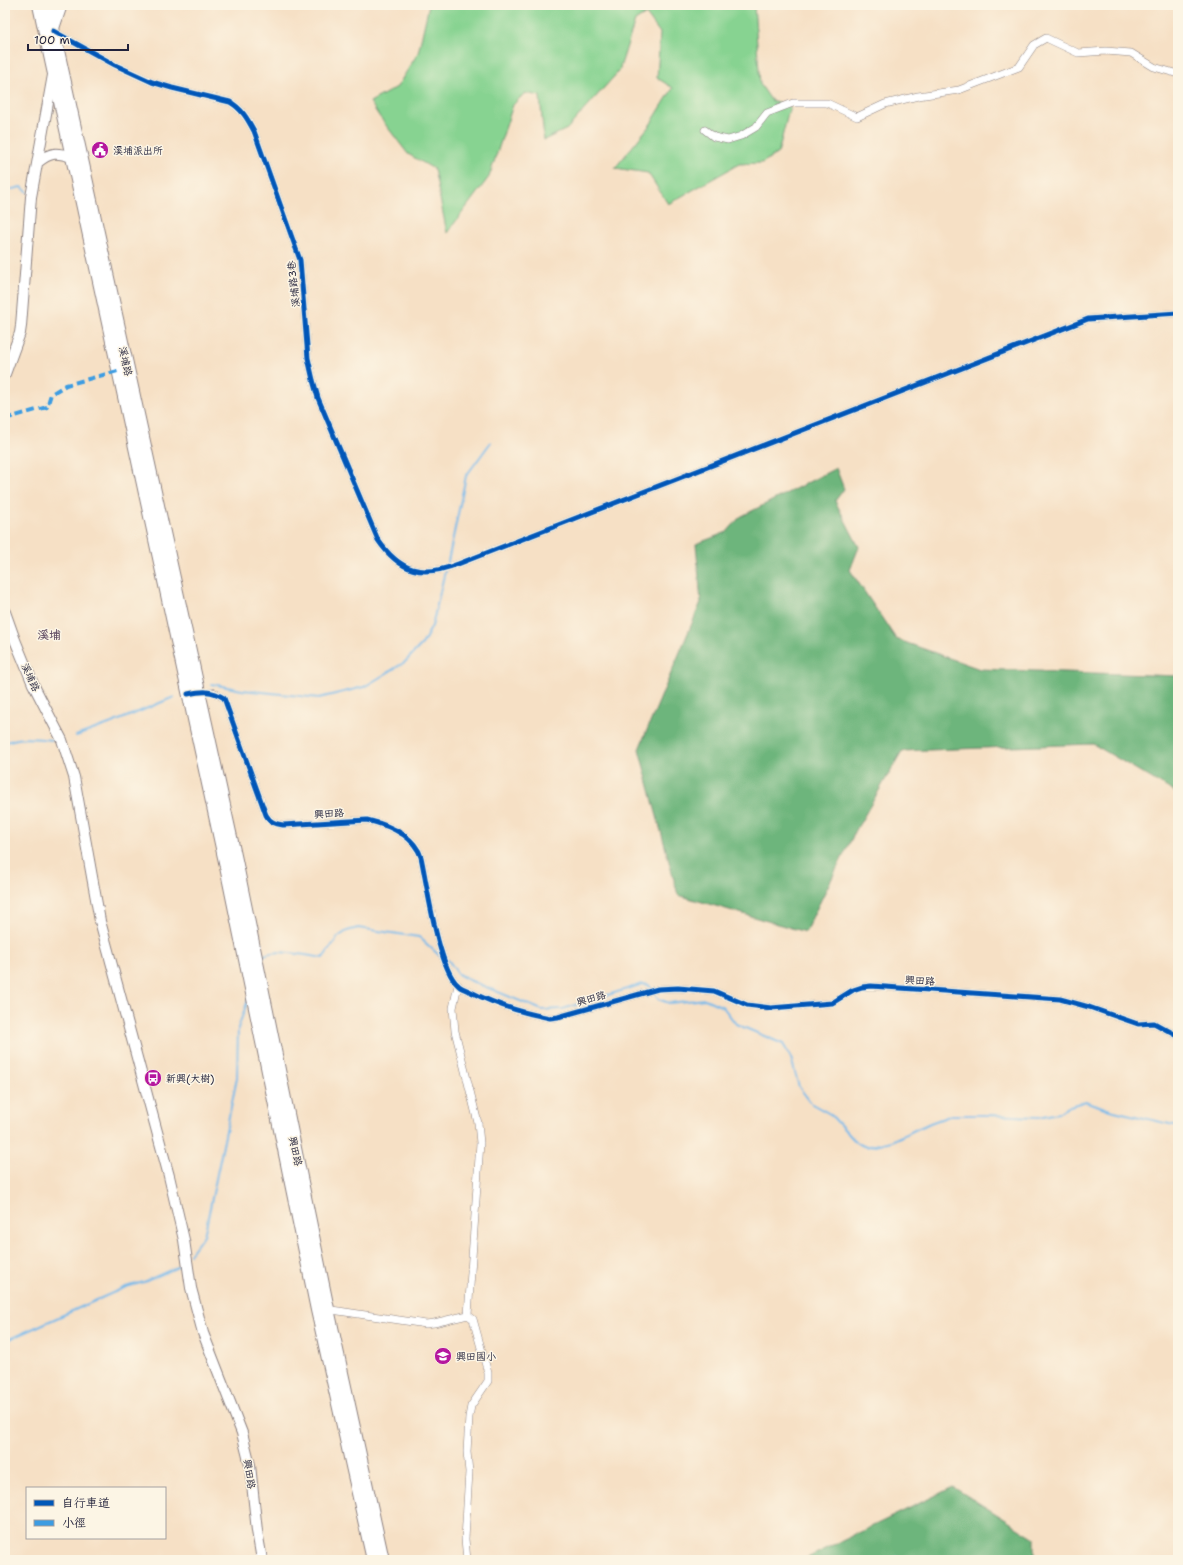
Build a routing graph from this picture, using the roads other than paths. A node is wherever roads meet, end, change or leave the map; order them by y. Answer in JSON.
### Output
{"nodes":[{"id":1,"x":39,"y":5,"type":"edge"},
{"id":2,"x":48,"y":5,"type":"edge"},
{"id":3,"x":62,"y":5,"type":"edge"},
{"id":4,"x":53,"y":31,"type":"junction"},
{"id":5,"x":53,"y":73,"type":"junction"},
{"id":6,"x":1178,"y":74,"type":"edge"},
{"id":7,"x":705,"y":130,"type":"dead end"},
{"id":8,"x":72,"y":157,"type":"junction"},
{"id":9,"x":38,"y":162,"type":"junction"},
{"id":10,"x":1178,"y":313,"type":"edge"},
{"id":11,"x":5,"y":374,"type":"edge"},
{"id":12,"x":5,"y":612,"type":"edge"},
{"id":13,"x":194,"y":693,"type":"junction"},
{"id":14,"x":62,"y":740,"type":"joint"},
{"id":15,"x":458,"y":986,"type":"junction"},
{"id":16,"x":1178,"y":1036,"type":"edge"},
{"id":17,"x":322,"y":1310,"type":"junction"},
{"id":18,"x":468,"y":1315,"type":"junction"},
{"id":19,"x":262,"y":1560,"type":"edge"},
{"id":20,"x":372,"y":1560,"type":"edge"},
{"id":21,"x":383,"y":1560,"type":"edge"},
{"id":22,"x":467,"y":1560,"type":"edge"}],
"edges":[{"from":1,"to":5,"type":"main road","name":"溪埔路"},
{"from":2,"to":4,"type":"main road","name":"溪埔路"},
{"from":3,"to":4,"type":"street","name":"溪埔路"},
{"from":4,"to":5,"type":"street","name":"溪埔路"},
{"from":4,"to":10,"type":"street","name":"溪埔路3巷"},
{"from":4,"to":13,"type":"main road","name":"溪埔路"},
{"from":5,"to":8,"type":"main road","name":"溪埔路"},
{"from":5,"to":9,"type":"street","name":"溪埔路"},
{"from":6,"to":7,"type":"street"},
{"from":8,"to":9,"type":"street"},
{"from":8,"to":13,"type":"main road","name":"溪埔路"},
{"from":9,"to":11,"type":"street","name":"溪埔路"},
{"from":12,"to":14,"type":"street","name":"溪埔路"},
{"from":13,"to":15,"type":"street","name":"興田路"},
{"from":13,"to":17,"type":"main road","name":"興田路"},
{"from":14,"to":19,"type":"street","name":"興田路"},
{"from":15,"to":16,"type":"street","name":"興田路"},
{"from":15,"to":18,"type":"street"},
{"from":17,"to":18,"type":"street"},
{"from":17,"to":20,"type":"main road","name":"興田路"},
{"from":17,"to":21,"type":"main road","name":"興田路"},
{"from":18,"to":22,"type":"street"}]}
